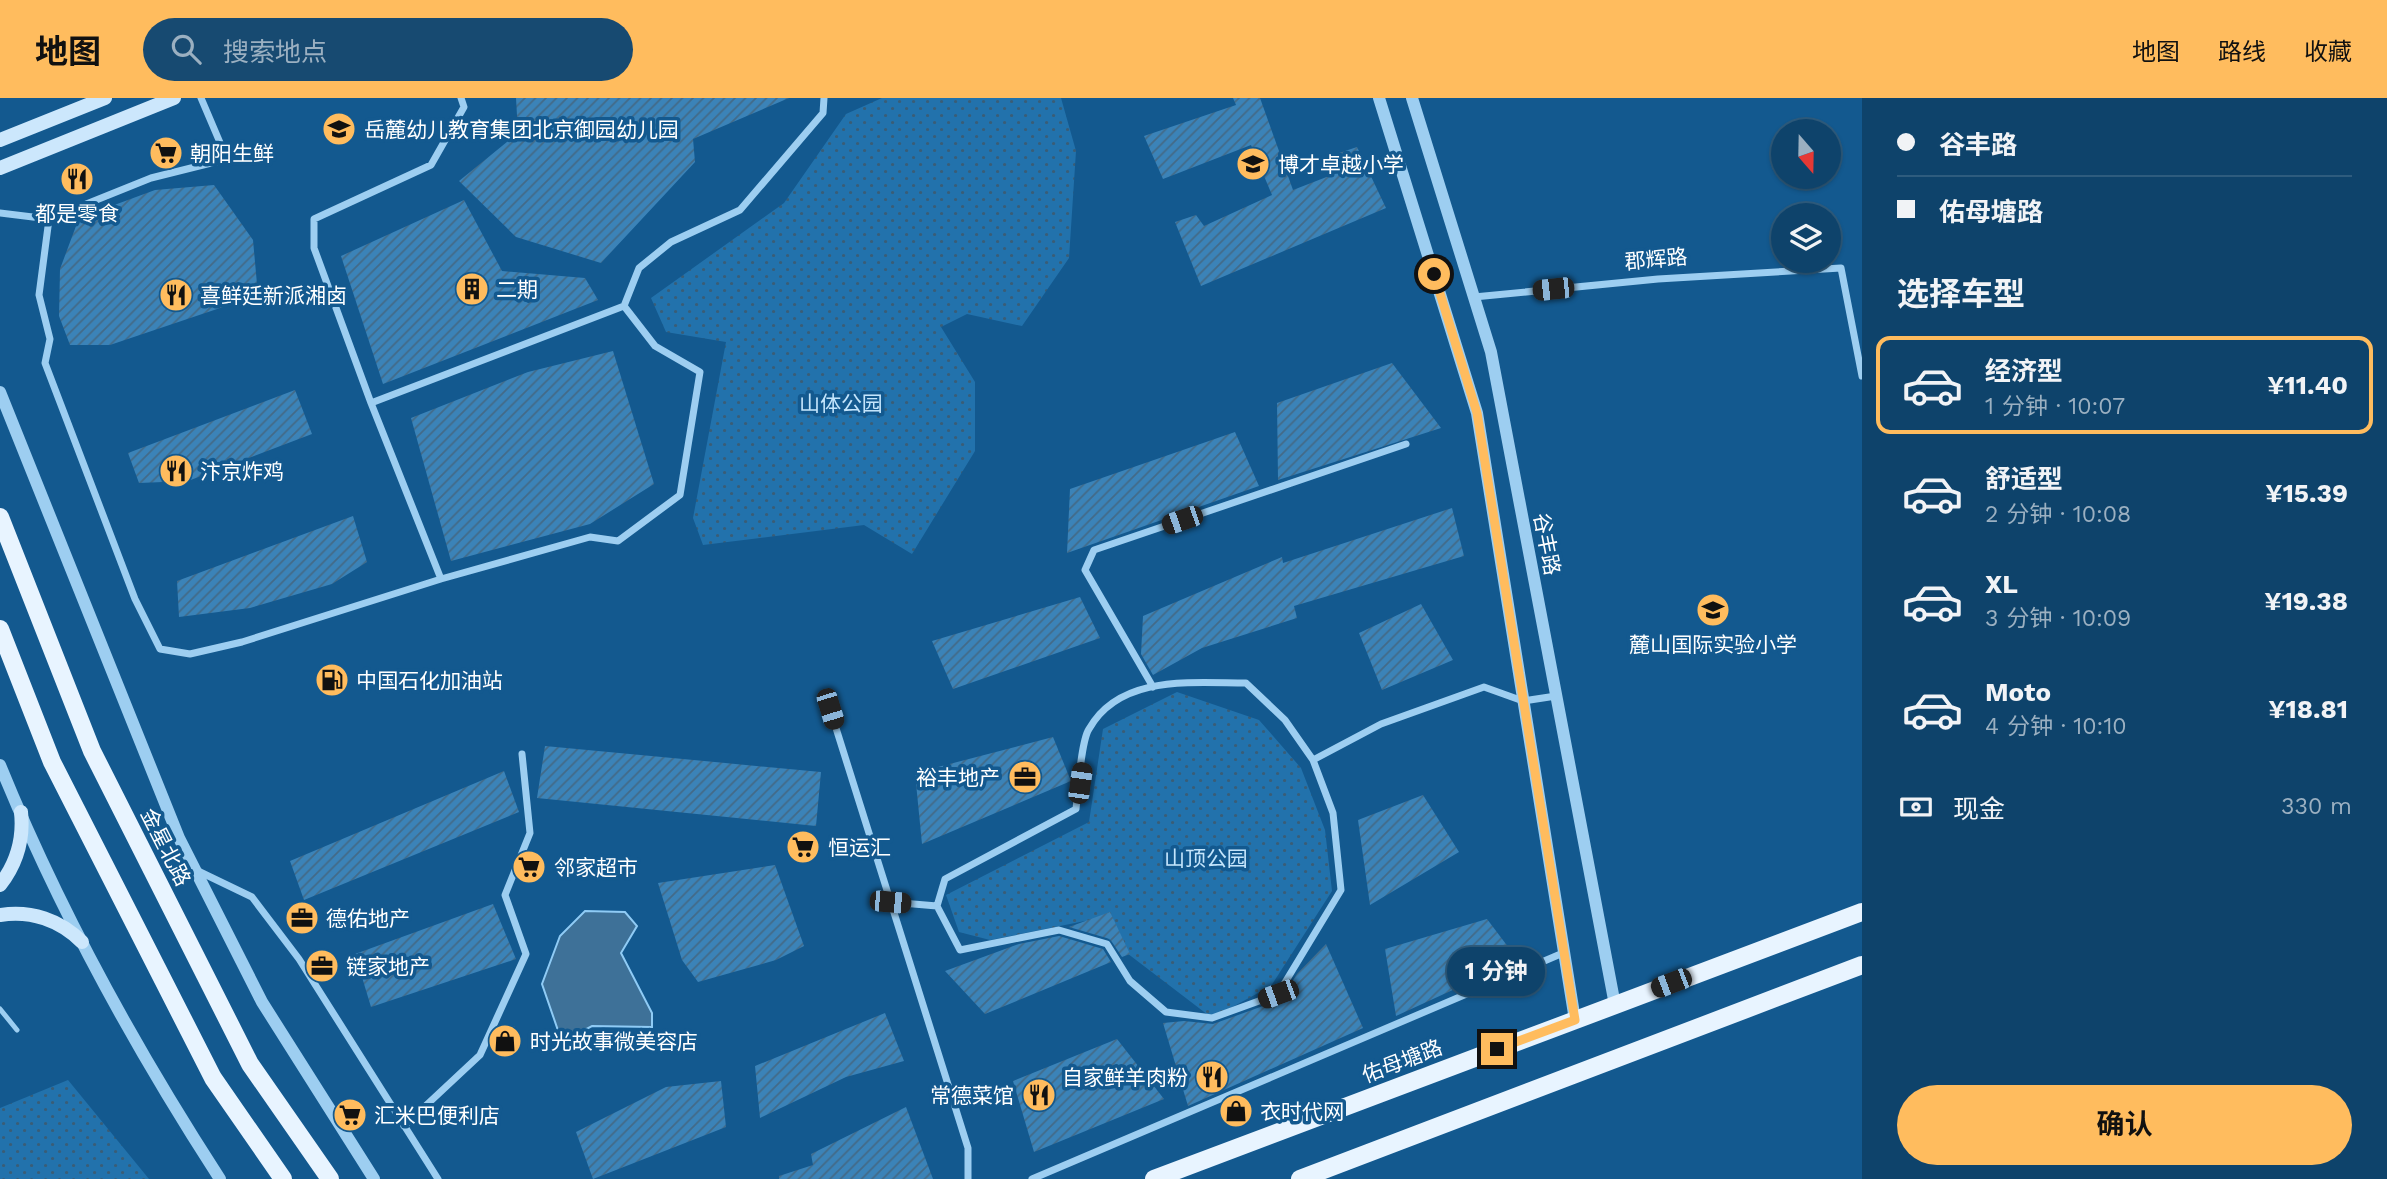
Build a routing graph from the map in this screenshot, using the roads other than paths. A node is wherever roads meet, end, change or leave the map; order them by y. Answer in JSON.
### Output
{"nodes":[{"id":1,"x":105,"y":98,"type":"edge"},
{"id":2,"x":174,"y":98,"type":"edge"},
{"id":3,"x":201,"y":98,"type":"edge"},
{"id":4,"x":461,"y":98,"type":"edge"},
{"id":5,"x":824,"y":98,"type":"edge"},
{"id":6,"x":1379,"y":98,"type":"edge"},
{"id":7,"x":1412,"y":98,"type":"edge"},
{"id":8,"x":0,"y":140,"type":"edge"},
{"id":9,"x":0,"y":168,"type":"edge"},
{"id":10,"x":0,"y":213,"type":"edge"},
{"id":11,"x":49,"y":219,"type":"junction"},
{"id":12,"x":1475,"y":297,"type":"junction"},
{"id":13,"x":624,"y":306,"type":"junction"},
{"id":14,"x":1862,"y":376,"type":"edge"},
{"id":15,"x":0,"y":392,"type":"edge"},
{"id":16,"x":371,"y":403,"type":"junction"},
{"id":17,"x":1406,"y":444,"type":"dead end"},
{"id":18,"x":0,"y":517,"type":"edge"},
{"id":19,"x":441,"y":579,"type":"junction"},
{"id":20,"x":0,"y":629,"type":"edge"},
{"id":21,"x":1153,"y":687,"type":"junction"},
{"id":22,"x":1556,"y":696,"type":"junction"},
{"id":23,"x":1523,"y":701,"type":"junction"},
{"id":24,"x":830,"y":709,"type":"dead end"},
{"id":25,"x":522,"y":754,"type":"dead end"},
{"id":26,"x":1313,"y":760,"type":"junction"},
{"id":27,"x":0,"y":765,"type":"edge"},
{"id":28,"x":21,"y":813,"type":"junction"},
{"id":29,"x":195,"y":870,"type":"junction"},
{"id":30,"x":0,"y":885,"type":"edge"},
{"id":31,"x":890,"y":902,"type":"junction"},
{"id":32,"x":937,"y":906,"type":"junction"},
{"id":33,"x":1862,"y":912,"type":"edge"},
{"id":34,"x":0,"y":915,"type":"edge"},
{"id":35,"x":82,"y":942,"type":"junction"},
{"id":36,"x":1563,"y":953,"type":"junction"},
{"id":37,"x":1862,"y":965,"type":"edge"},
{"id":38,"x":1615,"y":1005,"type":"junction"},
{"id":39,"x":0,"y":1009,"type":"edge"},
{"id":40,"x":1575,"y":1020,"type":"junction"},
{"id":41,"x":18,"y":1030,"type":"dead end"},
{"id":42,"x":404,"y":1126,"type":"junction"},
{"id":43,"x":220,"y":1179,"type":"edge"},
{"id":44,"x":283,"y":1179,"type":"edge"},
{"id":45,"x":330,"y":1179,"type":"edge"},
{"id":46,"x":374,"y":1179,"type":"edge"},
{"id":47,"x":438,"y":1179,"type":"edge"},
{"id":48,"x":968,"y":1179,"type":"edge"},
{"id":49,"x":1032,"y":1179,"type":"edge"},
{"id":50,"x":1154,"y":1179,"type":"edge"},
{"id":51,"x":1300,"y":1179,"type":"edge"}],
"edges":[{"from":1,"to":8,"type":"main road"},
{"from":2,"to":9,"type":"main road"},
{"from":3,"to":11,"type":"street"},
{"from":4,"to":16,"type":"street"},
{"from":5,"to":13,"type":"street"},
{"from":6,"to":23,"type":"street"},
{"from":7,"to":12,"type":"street","name":"谷丰路"},
{"from":10,"to":11,"type":"street"},
{"from":11,"to":19,"type":"street"},
{"from":12,"to":14,"type":"street","name":"郡辉路"},
{"from":12,"to":22,"type":"street","name":"谷丰路"},
{"from":13,"to":16,"type":"street"},
{"from":13,"to":19,"type":"street"},
{"from":15,"to":29,"type":"street"},
{"from":16,"to":19,"type":"street"},
{"from":17,"to":21,"type":"street"},
{"from":18,"to":45,"type":"main road","name":"金星北路"},
{"from":20,"to":44,"type":"main road"},
{"from":21,"to":26,"type":"street"},
{"from":21,"to":32,"type":"street"},
{"from":22,"to":23,"type":"street"},
{"from":22,"to":38,"type":"street","name":"谷丰路"},
{"from":23,"to":26,"type":"street"},
{"from":23,"to":36,"type":"street"},
{"from":24,"to":31,"type":"street"},
{"from":25,"to":42,"type":"street"},
{"from":26,"to":32,"type":"street"},
{"from":27,"to":28,"type":"street"},
{"from":28,"to":30,"type":"main road"},
{"from":28,"to":35,"type":"street"},
{"from":29,"to":42,"type":"street"},
{"from":29,"to":46,"type":"street"},
{"from":31,"to":32,"type":"street"},
{"from":31,"to":48,"type":"street"},
{"from":33,"to":38,"type":"main road","name":"佑母塘路"},
{"from":34,"to":35,"type":"main road"},
{"from":35,"to":43,"type":"street"},
{"from":36,"to":40,"type":"street"},
{"from":36,"to":49,"type":"street"},
{"from":37,"to":51,"type":"main road"},
{"from":38,"to":40,"type":"main road","name":"佑母塘路"},
{"from":39,"to":41,"type":"lane"},
{"from":40,"to":50,"type":"main road","name":"佑母塘路"},
{"from":42,"to":47,"type":"street"}]}
